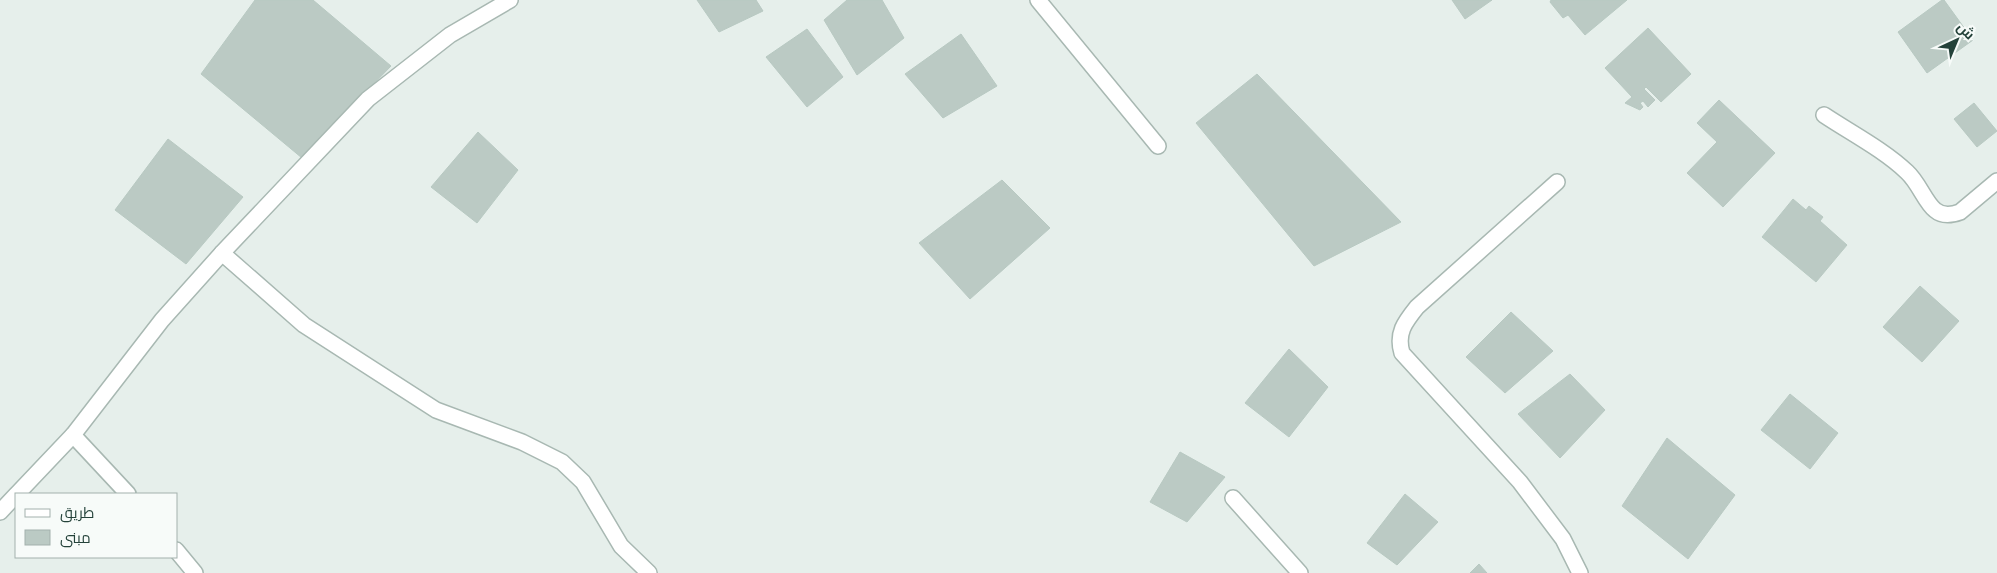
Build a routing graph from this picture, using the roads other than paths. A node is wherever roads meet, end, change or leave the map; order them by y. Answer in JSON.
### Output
{"nodes":[{"id":1,"x":510,"y":0,"type":"edge"},
{"id":2,"x":1038,"y":0,"type":"edge"},
{"id":3,"x":1824,"y":115,"type":"dead end"},
{"id":4,"x":1158,"y":146,"type":"dead end"},
{"id":5,"x":1997,"y":181,"type":"edge"},
{"id":6,"x":1557,"y":182,"type":"dead end"},
{"id":7,"x":222,"y":253,"type":"junction"},
{"id":8,"x":73,"y":435,"type":"junction"},
{"id":9,"x":17,"y":493,"type":"edge"},
{"id":10,"x":127,"y":493,"type":"edge"},
{"id":11,"x":15,"y":495,"type":"edge"},
{"id":12,"x":1233,"y":498,"type":"dead end"},
{"id":13,"x":0,"y":512,"type":"edge"},
{"id":14,"x":178,"y":552,"type":"edge"},
{"id":15,"x":195,"y":573,"type":"edge"},
{"id":16,"x":649,"y":573,"type":"edge"},
{"id":17,"x":1300,"y":573,"type":"edge"},
{"id":18,"x":1580,"y":573,"type":"edge"}],
"edges":[{"from":1,"to":7,"type":"street"},
{"from":2,"to":4,"type":"street"},
{"from":3,"to":5,"type":"street"},
{"from":6,"to":18,"type":"street"},
{"from":7,"to":8,"type":"street"},
{"from":7,"to":16,"type":"street"},
{"from":8,"to":9,"type":"street"},
{"from":8,"to":10,"type":"street"},
{"from":11,"to":13,"type":"street"},
{"from":12,"to":17,"type":"street"},
{"from":14,"to":15,"type":"street"}]}
